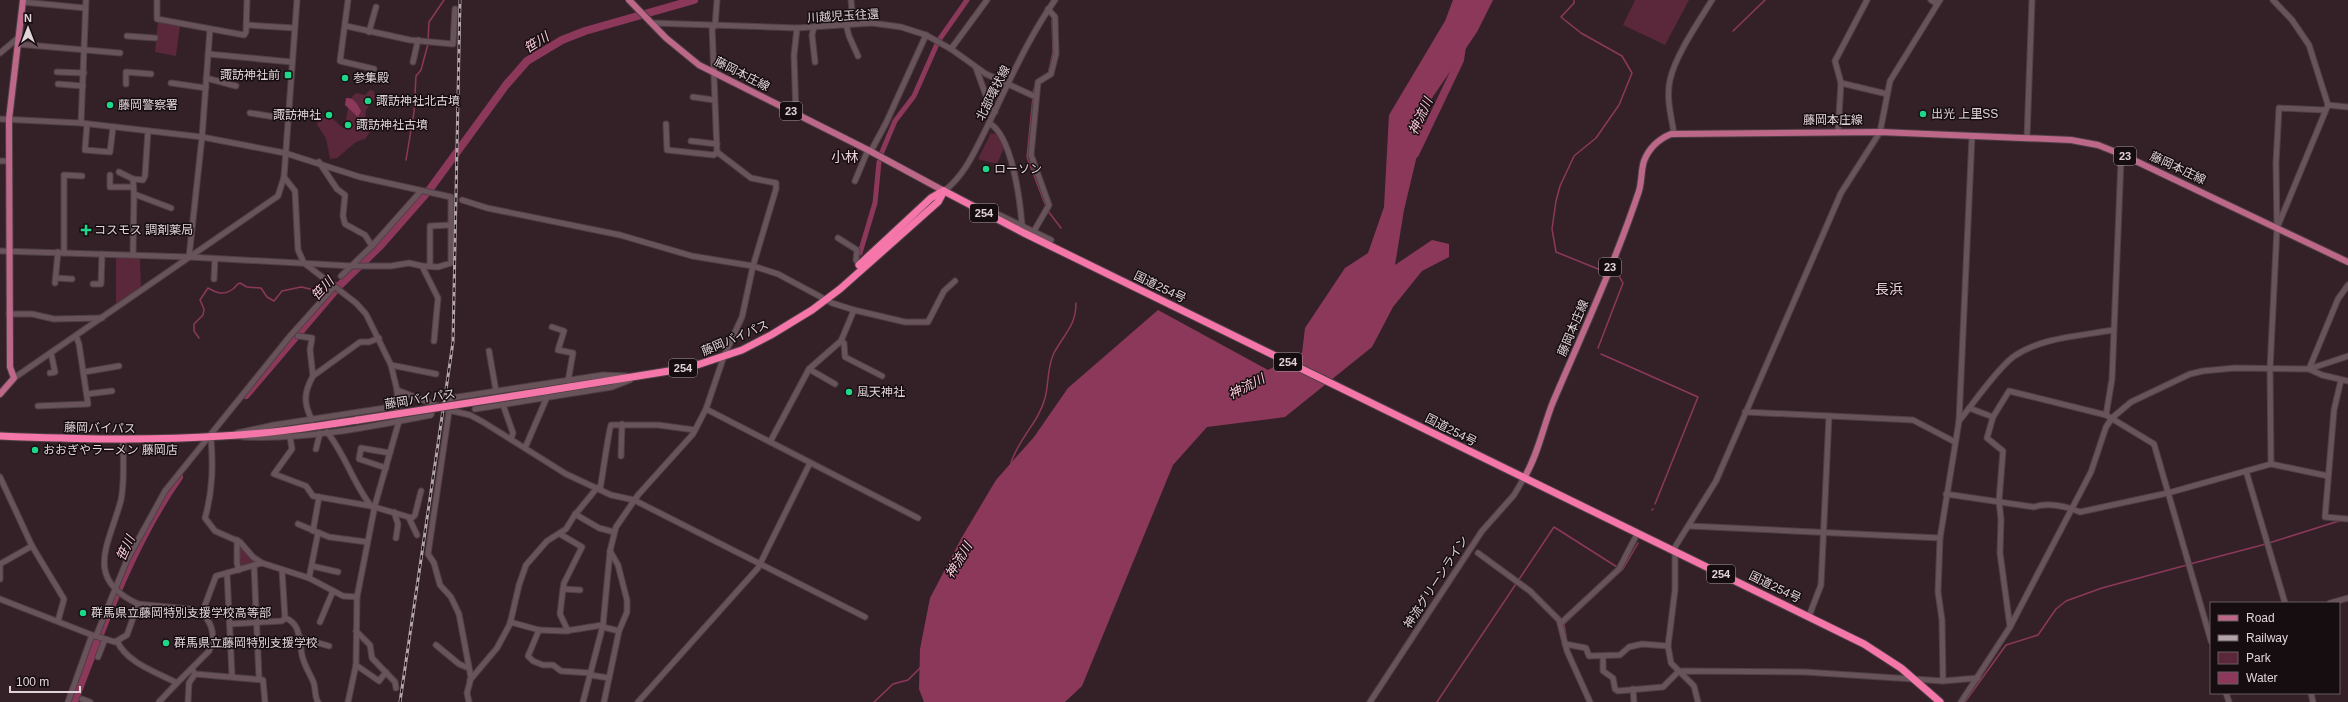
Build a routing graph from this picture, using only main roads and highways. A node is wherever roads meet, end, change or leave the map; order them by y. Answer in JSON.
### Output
{"nodes":[{"id":1,"x":629,"y":0,"type":"edge"},
{"id":2,"x":23,"y":1,"type":"edge"},
{"id":3,"x":944,"y":191,"type":"junction"},
{"id":4,"x":2348,"y":262,"type":"edge"},
{"id":5,"x":826,"y":299,"type":"junction"},
{"id":6,"x":0,"y":394,"type":"edge"},
{"id":7,"x":0,"y":436,"type":"edge"},
{"id":8,"x":1521,"y":476,"type":"junction"},
{"id":9,"x":1940,"y":702,"type":"edge"}],
"edges":[{"from":1,"to":3,"type":"main road","name":"藤岡本庄線","number":"23"},
{"from":2,"to":6,"type":"main road"},
{"from":3,"to":5,"type":"highway","name":"藤岡バイパス","number":"254"},
{"from":3,"to":5,"type":"highway","name":"藤岡バイパス","number":"254"},
{"from":3,"to":8,"type":"highway","name":"国道254号","number":"254"},
{"from":4,"to":8,"type":"main road","name":"藤岡本庄線","number":"23"},
{"from":5,"to":7,"type":"highway","name":"藤岡バイパス","number":"254","bridge":true},
{"from":8,"to":9,"type":"highway","name":"国道254号","number":"254"}]}
